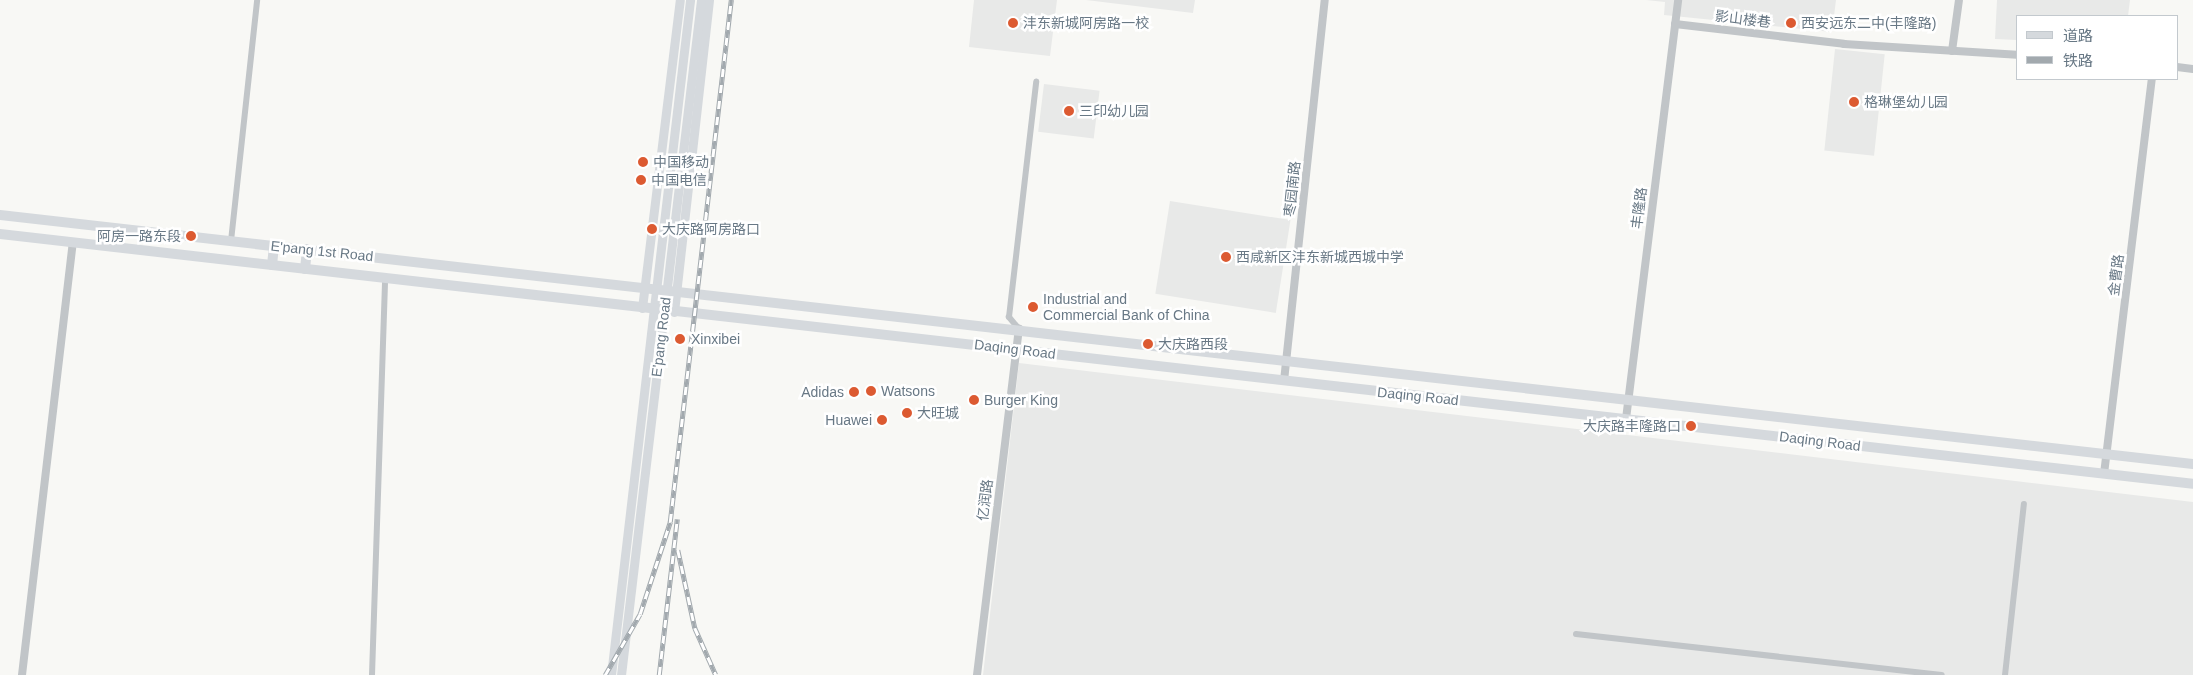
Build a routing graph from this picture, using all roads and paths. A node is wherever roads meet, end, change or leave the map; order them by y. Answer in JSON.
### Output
{"nodes":[{"id":1,"x":257,"y":0,"type":"edge"},
{"id":2,"x":680,"y":0,"type":"edge"},
{"id":3,"x":690,"y":0,"type":"edge"},
{"id":4,"x":701,"y":0,"type":"edge"},
{"id":5,"x":709,"y":0,"type":"edge"},
{"id":6,"x":1325,"y":0,"type":"edge"},
{"id":7,"x":1678,"y":0,"type":"edge"},
{"id":8,"x":1959,"y":0,"type":"edge"},
{"id":9,"x":1675,"y":24,"type":"junction"},
{"id":10,"x":1952,"y":51,"type":"junction"},
{"id":11,"x":2016,"y":55,"type":"edge"},
{"id":12,"x":2178,"y":67,"type":"edge"},
{"id":13,"x":2193,"y":69,"type":"edge"},
{"id":14,"x":2152,"y":80,"type":"edge"},
{"id":15,"x":1036,"y":82,"type":"dead end"},
{"id":16,"x":0,"y":215,"type":"edge"},
{"id":17,"x":0,"y":234,"type":"edge"},
{"id":18,"x":231,"y":241,"type":"junction"},
{"id":19,"x":73,"y":242,"type":"junction"},
{"id":20,"x":274,"y":246,"type":"junction"},
{"id":21,"x":307,"y":250,"type":"junction"},
{"id":22,"x":272,"y":266,"type":"junction"},
{"id":23,"x":305,"y":269,"type":"junction"},
{"id":24,"x":385,"y":279,"type":"junction"},
{"id":25,"x":645,"y":288,"type":"junction"},
{"id":26,"x":676,"y":292,"type":"junction"},
{"id":27,"x":642,"y":308,"type":"junction"},
{"id":28,"x":674,"y":312,"type":"junction"},
{"id":29,"x":1019,"y":328,"type":"junction"},
{"id":30,"x":1016,"y":349,"type":"junction"},
{"id":31,"x":1286,"y":360,"type":"junction"},
{"id":32,"x":1284,"y":381,"type":"junction"},
{"id":33,"x":1628,"y":398,"type":"junction"},
{"id":34,"x":1626,"y":419,"type":"junction"},
{"id":35,"x":2106,"y":454,"type":"junction"},
{"id":36,"x":2193,"y":464,"type":"edge"},
{"id":37,"x":2104,"y":474,"type":"junction"},
{"id":38,"x":2193,"y":484,"type":"edge"},
{"id":39,"x":2024,"y":504,"type":"dead end"},
{"id":40,"x":1576,"y":634,"type":"dead end"},
{"id":41,"x":22,"y":675,"type":"edge"},
{"id":42,"x":372,"y":675,"type":"edge"},
{"id":43,"x":611,"y":675,"type":"edge"},
{"id":44,"x":622,"y":675,"type":"edge"},
{"id":45,"x":977,"y":675,"type":"edge"},
{"id":46,"x":1942,"y":675,"type":"edge"},
{"id":47,"x":2005,"y":675,"type":"edge"}],
"edges":[{"from":1,"to":18,"type":"street"},
{"from":2,"to":25,"type":"main road","name":"E'pang Road"},
{"from":3,"to":43,"type":"main road","name":"E'pang Road"},
{"from":4,"to":44,"type":"main road","name":"E'pang Road"},
{"from":5,"to":26,"type":"main road","name":"E'pang Road"},
{"from":6,"to":31,"type":"street","name":"枣园南路"},
{"from":7,"to":9,"type":"street","name":"丰隆路"},
{"from":8,"to":10,"type":"street"},
{"from":9,"to":10,"type":"street","name":"影山楼巷"},
{"from":9,"to":33,"type":"street","name":"丰隆路"},
{"from":10,"to":11,"type":"street","name":"影山楼巷"},
{"from":12,"to":13,"type":"street"},
{"from":14,"to":35,"type":"street","name":"金曹路"},
{"from":15,"to":29,"type":"street"},
{"from":16,"to":18,"type":"main road","name":"E'pang 1st Road"},
{"from":17,"to":19,"type":"main road","name":"E'pang 1st Road"},
{"from":18,"to":20,"type":"main road","name":"E'pang 1st Road"},
{"from":19,"to":22,"type":"main road","name":"E'pang 1st Road"},
{"from":19,"to":41,"type":"street"},
{"from":20,"to":21,"type":"main road","name":"E'pang 1st Road"},
{"from":20,"to":22,"type":"main road"},
{"from":21,"to":23,"type":"main road"},
{"from":21,"to":25,"type":"main road","name":"E'pang 1st Road"},
{"from":22,"to":23,"type":"main road","name":"E'pang 1st Road"},
{"from":23,"to":24,"type":"main road","name":"E'pang 1st Road"},
{"from":24,"to":27,"type":"main road","name":"E'pang 1st Road"},
{"from":24,"to":42,"type":"street"},
{"from":25,"to":26,"type":"main road","name":"Daqing Road"},
{"from":25,"to":27,"type":"main road","name":"E'pang Road"},
{"from":26,"to":28,"type":"main road","name":"E'pang Road"},
{"from":26,"to":29,"type":"main road","name":"Daqing Road"},
{"from":27,"to":28,"type":"main road","name":"Daqing Road"},
{"from":28,"to":30,"type":"main road","name":"Daqing Road"},
{"from":29,"to":30,"type":"street","name":"亿润路"},
{"from":29,"to":31,"type":"main road","name":"Daqing Road"},
{"from":30,"to":32,"type":"main road","name":"Daqing Road"},
{"from":30,"to":45,"type":"street","name":"亿润路"},
{"from":31,"to":32,"type":"street","name":"枣园南路"},
{"from":31,"to":33,"type":"main road","name":"Daqing Road"},
{"from":32,"to":34,"type":"main road","name":"Daqing Road"},
{"from":33,"to":34,"type":"street","name":"丰隆路"},
{"from":33,"to":35,"type":"main road","name":"Daqing Road"},
{"from":34,"to":37,"type":"main road","name":"Daqing Road"},
{"from":35,"to":36,"type":"main road","name":"Daqing Road"},
{"from":35,"to":37,"type":"street","name":"金曹路"},
{"from":37,"to":38,"type":"main road","name":"Daqing Road"},
{"from":39,"to":47,"type":"street"},
{"from":40,"to":46,"type":"street"}]}
